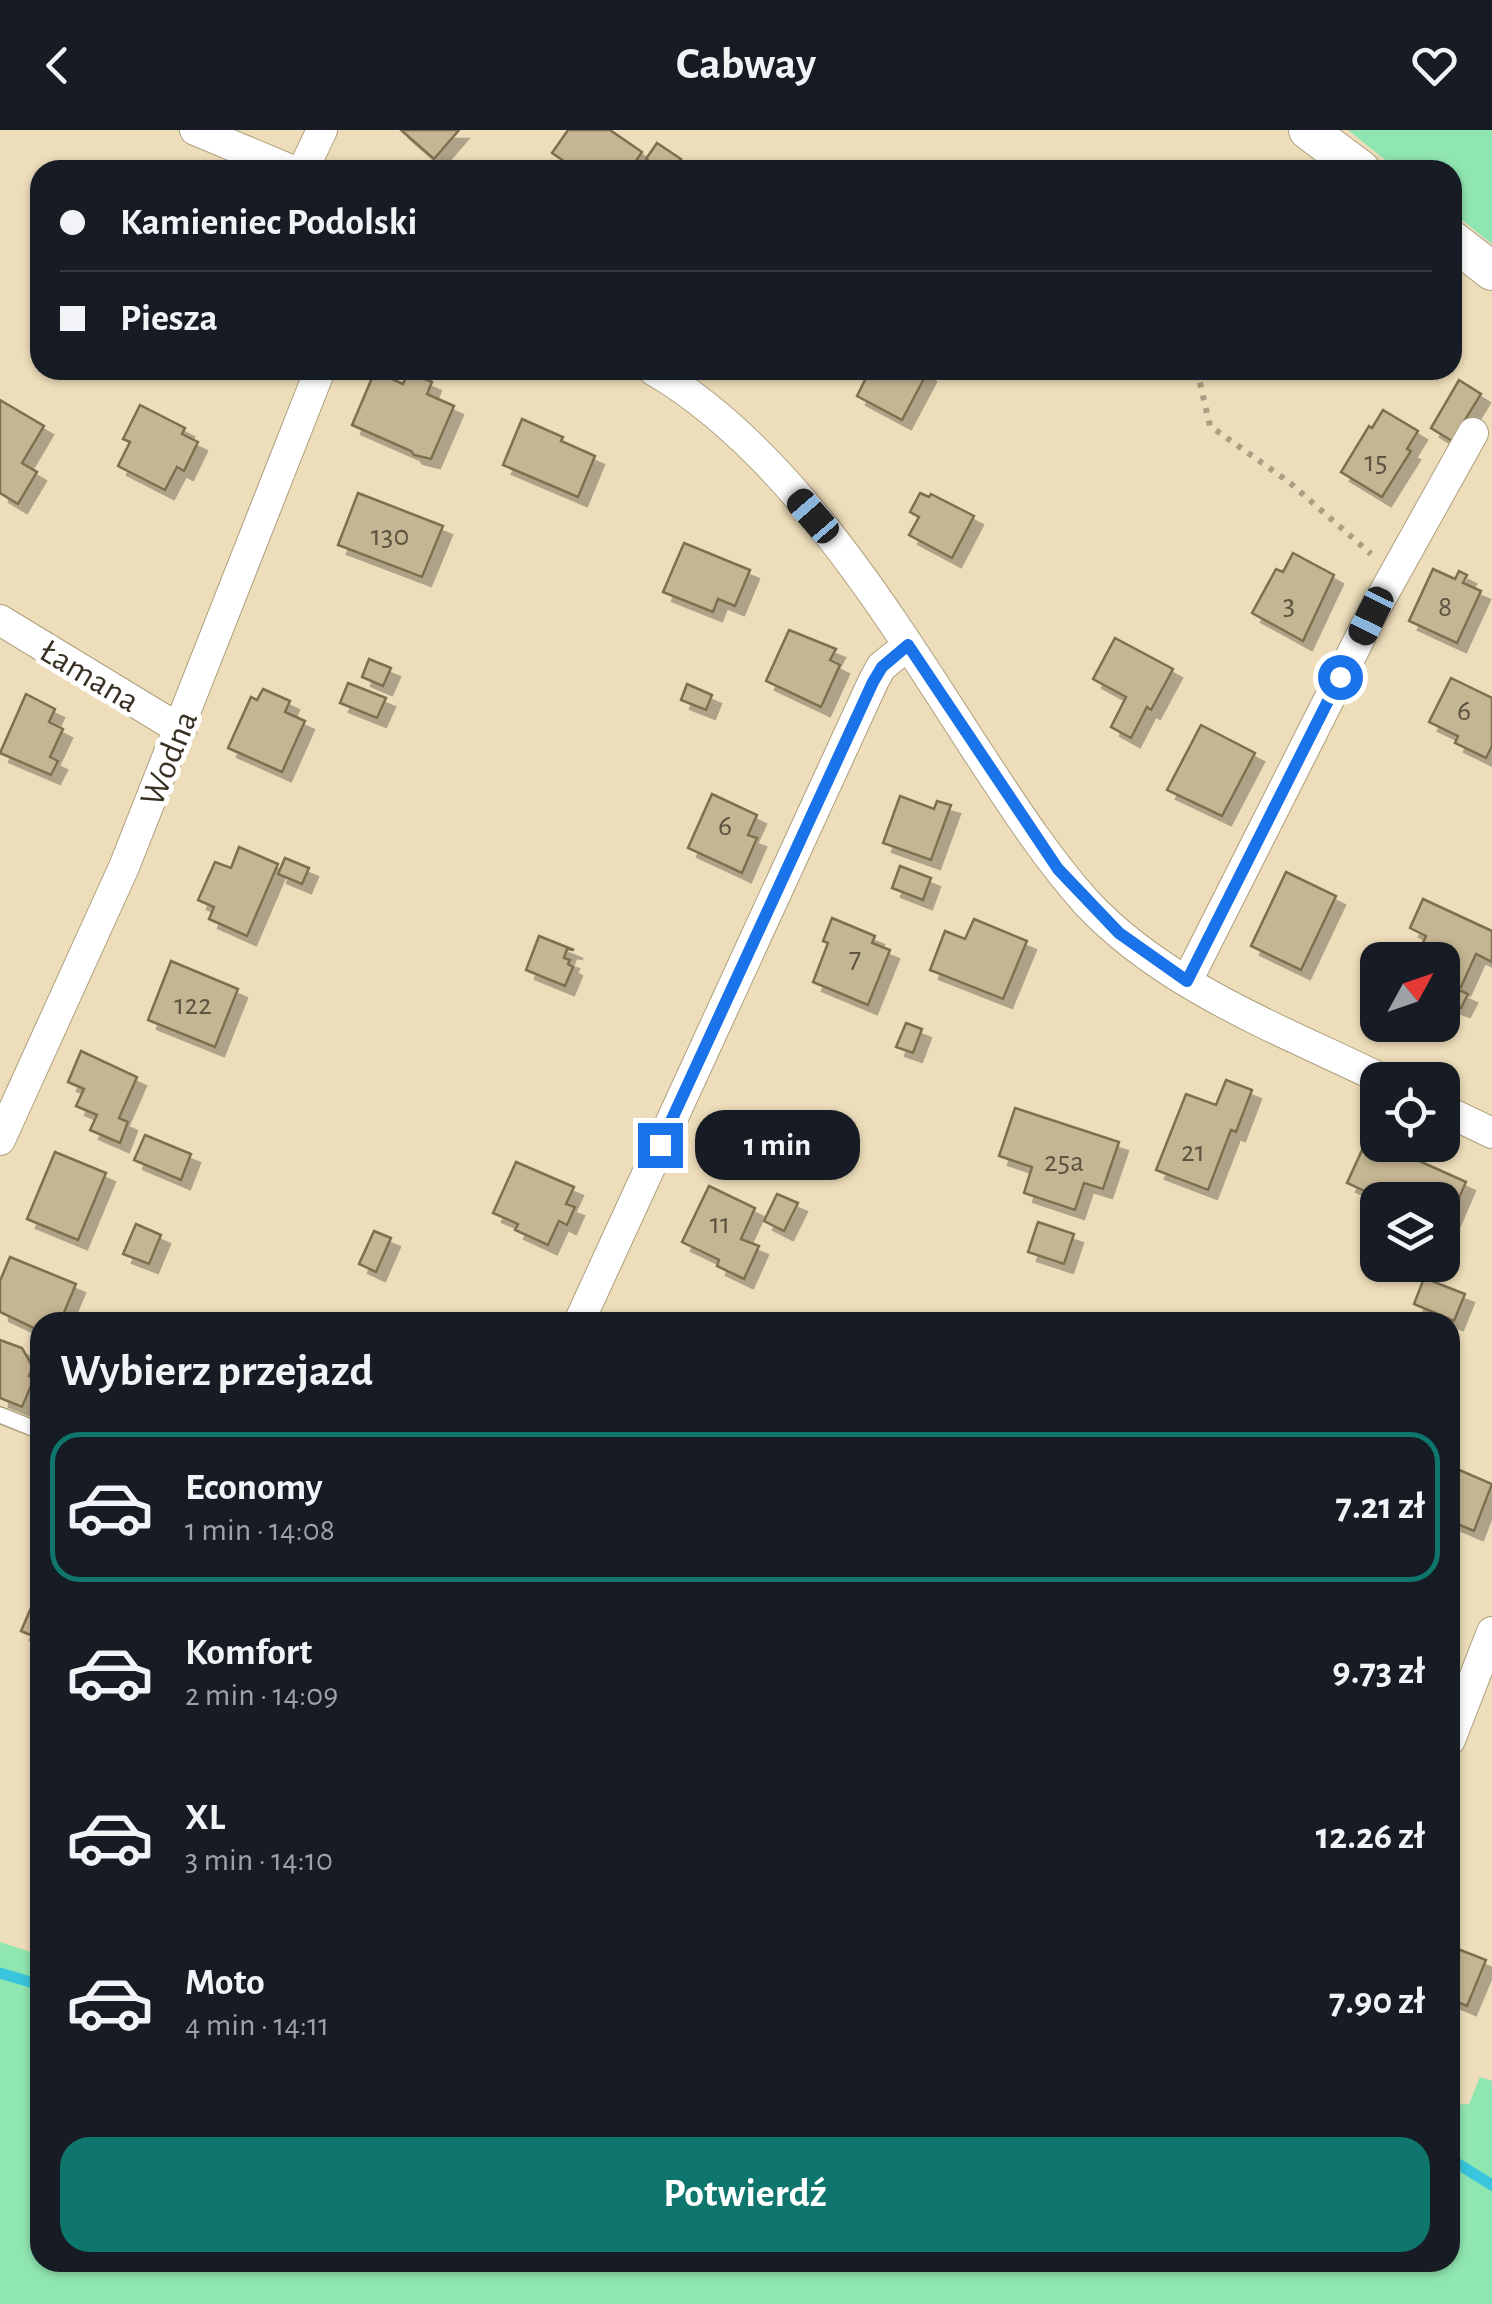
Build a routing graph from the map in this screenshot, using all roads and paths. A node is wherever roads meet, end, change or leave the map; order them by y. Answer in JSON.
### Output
{"nodes":[{"id":1,"x":195,"y":130,"type":"edge"},
{"id":2,"x":322,"y":130,"type":"edge"},
{"id":3,"x":1308,"y":130,"type":"edge"},
{"id":4,"x":267,"y":160,"type":"edge"},
{"id":5,"x":308,"y":160,"type":"edge"},
{"id":6,"x":1348,"y":160,"type":"edge"},
{"id":7,"x":1462,"y":248,"type":"edge"},
{"id":8,"x":1492,"y":271,"type":"edge"},
{"id":9,"x":316,"y":380,"type":"edge"},
{"id":10,"x":668,"y":380,"type":"edge"},
{"id":11,"x":1199,"y":380,"type":"edge"},
{"id":12,"x":1473,"y":433,"type":"dead end"},
{"id":13,"x":1394,"y":574,"type":"junction"},
{"id":14,"x":0,"y":620,"type":"edge"},
{"id":15,"x":908,"y":645,"type":"junction"},
{"id":16,"x":180,"y":730,"type":"junction"},
{"id":17,"x":1187,"y":981,"type":"junction"},
{"id":18,"x":1360,"y":1068,"type":"edge"},
{"id":19,"x":1460,"y":1117,"type":"edge"},
{"id":20,"x":1492,"y":1133,"type":"edge"},
{"id":21,"x":0,"y":1140,"type":"edge"},
{"id":22,"x":584,"y":1312,"type":"edge"},
{"id":23,"x":0,"y":1415,"type":"edge"},
{"id":24,"x":30,"y":1427,"type":"edge"},
{"id":25,"x":1492,"y":1632,"type":"edge"},
{"id":26,"x":1460,"y":1707,"type":"edge"}],
"edges":[{"from":1,"to":4,"type":"street"},
{"from":2,"to":5,"type":"street"},
{"from":3,"to":6,"type":"street"},
{"from":7,"to":8,"type":"street"},
{"from":9,"to":16,"type":"street","name":"Wodna"},
{"from":10,"to":15,"type":"street"},
{"from":11,"to":13,"type":"path"},
{"from":12,"to":13,"type":"street"},
{"from":13,"to":17,"type":"street"},
{"from":14,"to":16,"type":"street","name":"Łamana"},
{"from":15,"to":17,"type":"street"},
{"from":15,"to":22,"type":"street"},
{"from":16,"to":21,"type":"street","name":"Wodna"},
{"from":17,"to":18,"type":"street"},
{"from":19,"to":20,"type":"street"},
{"from":23,"to":24,"type":"lane"},
{"from":25,"to":26,"type":"street"}]}
